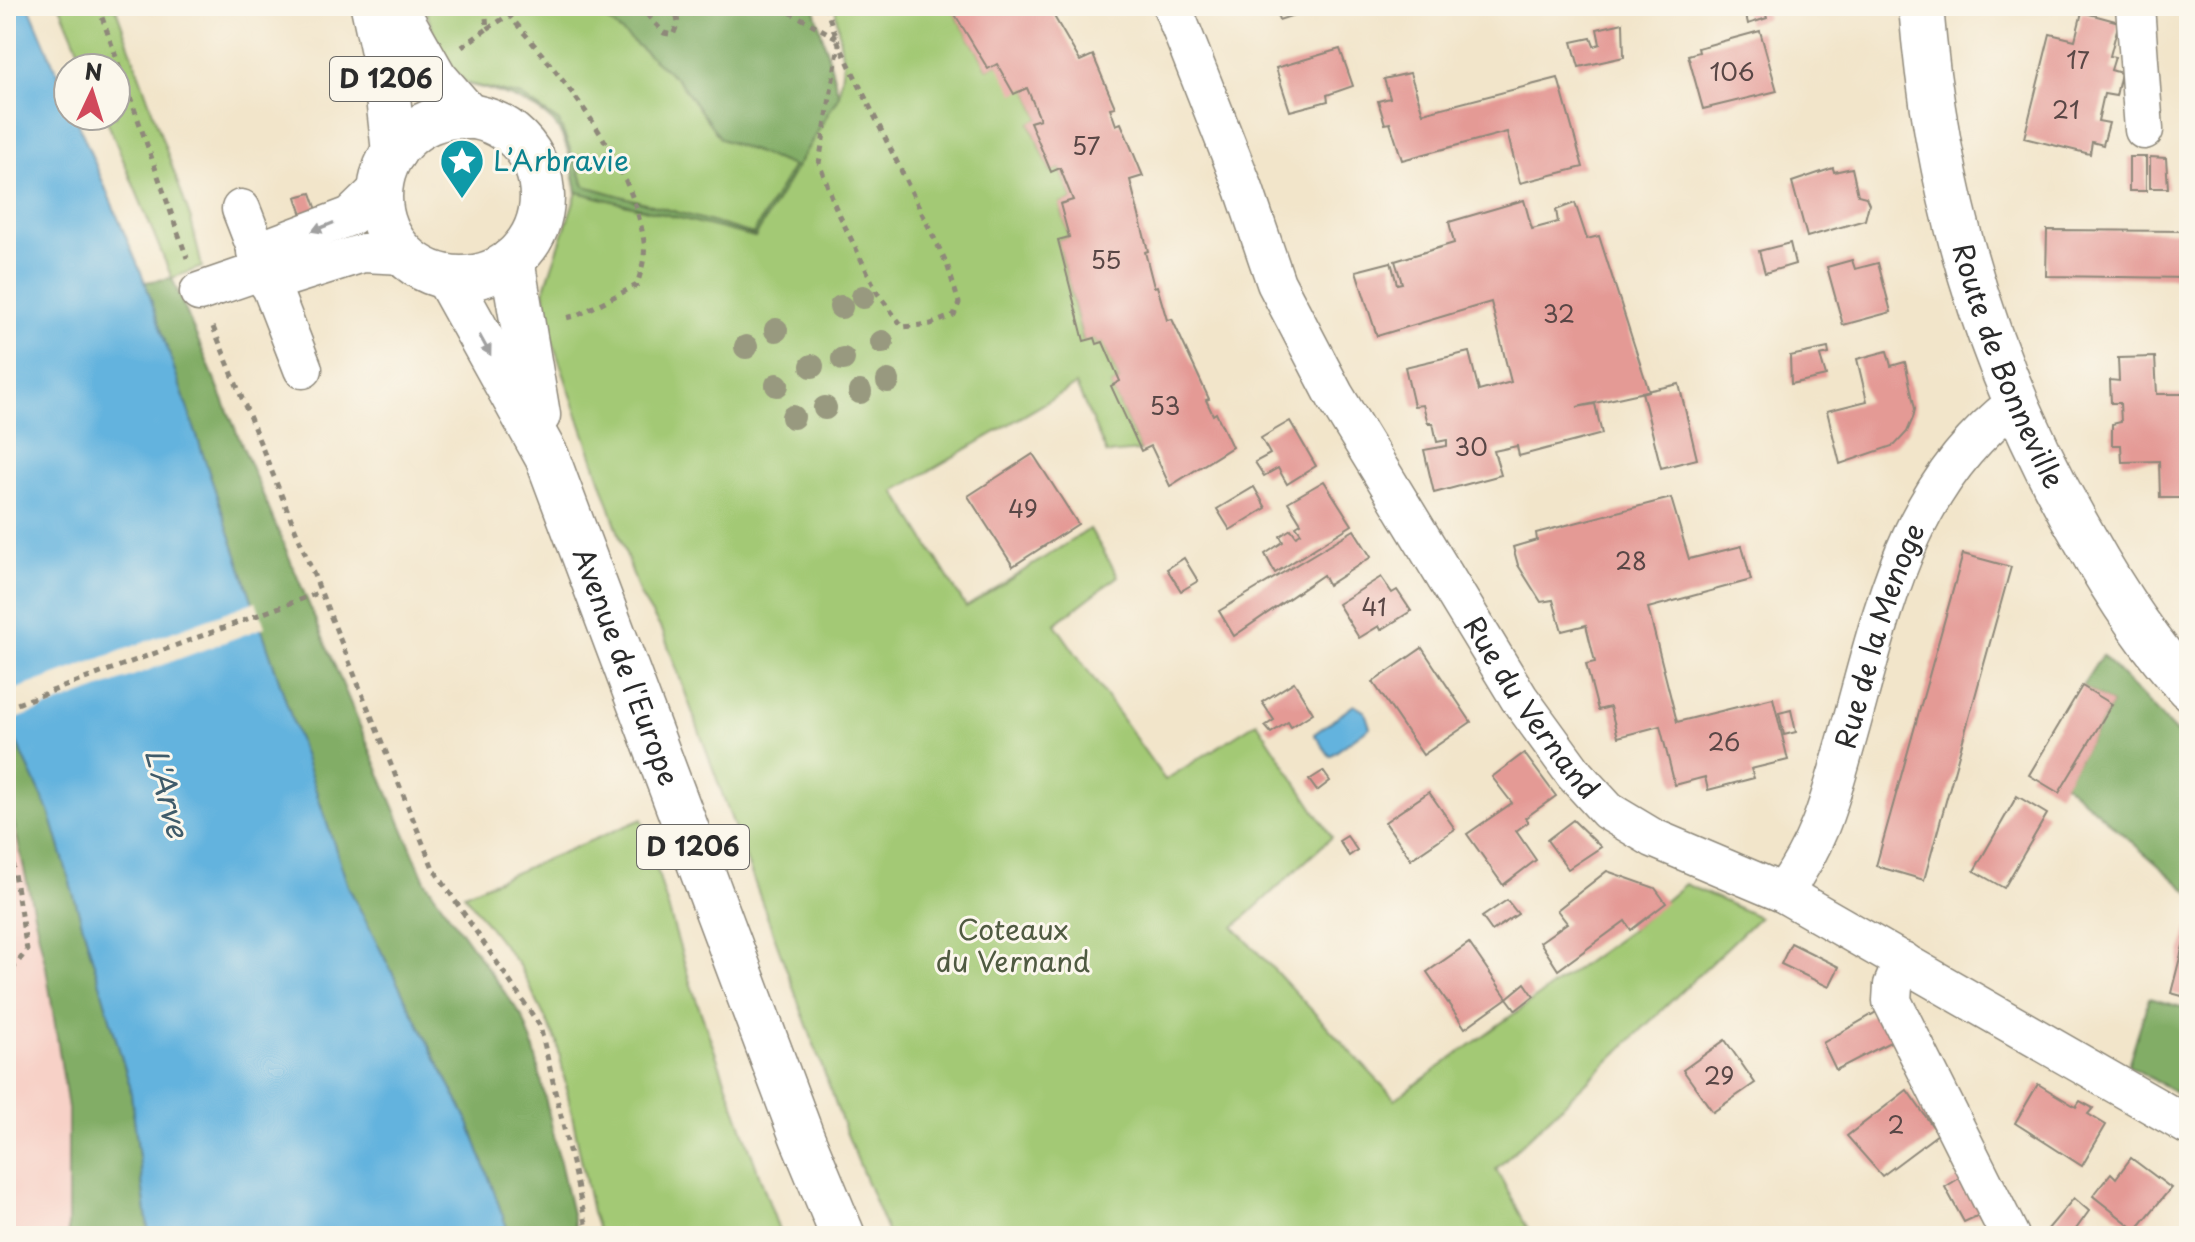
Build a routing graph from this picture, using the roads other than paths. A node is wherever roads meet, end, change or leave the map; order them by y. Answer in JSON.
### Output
{"nodes":[{"id":1,"x":373,"y":6,"type":"edge"},
{"id":2,"x":394,"y":6,"type":"edge"},
{"id":3,"x":1172,"y":6,"type":"edge"},
{"id":4,"x":1921,"y":6,"type":"edge"},
{"id":5,"x":2135,"y":6,"type":"edge"},
{"id":6,"x":469,"y":117,"type":"junction"},
{"id":7,"x":2144,"y":130,"type":"dead end"},
{"id":8,"x":387,"y":169,"type":"junction"},
{"id":9,"x":241,"y":209,"type":"dead end"},
{"id":10,"x":405,"y":255,"type":"junction"},
{"id":11,"x":512,"y":260,"type":"junction"},
{"id":12,"x":263,"y":268,"type":"junction"},
{"id":13,"x":447,"y":277,"type":"junction"},
{"id":14,"x":199,"y":292,"type":"road end"},
{"id":15,"x":303,"y":369,"type":"dead end"},
{"id":16,"x":2016,"y":403,"type":"junction"},
{"id":17,"x":547,"y":457,"type":"junction"},
{"id":18,"x":2189,"y":688,"type":"edge"},
{"id":19,"x":1783,"y":893,"type":"junction"},
{"id":20,"x":1903,"y":961,"type":"junction"},
{"id":21,"x":2189,"y":1126,"type":"edge"},
{"id":22,"x":843,"y":1236,"type":"edge"},
{"id":23,"x":2010,"y":1236,"type":"edge"}],
"edges":[{"from":1,"to":8,"type":"main road","number":"D 1206"},
{"from":2,"to":6,"type":"main road","number":"D 1206"},
{"from":3,"to":19,"type":"street","name":"Rue du Vernand"},
{"from":4,"to":16,"type":"main road","name":"Route de Bonneville"},
{"from":5,"to":7,"type":"street"},
{"from":6,"to":8,"type":"main road","number":"D 1206"},
{"from":6,"to":11,"type":"main road","number":"D 1206"},
{"from":8,"to":10,"type":"main road","number":"D 1206"},
{"from":8,"to":12,"type":"street","one_way":true},
{"from":9,"to":12,"type":"street"},
{"from":10,"to":12,"type":"street"},
{"from":10,"to":13,"type":"main road","number":"D 1206"},
{"from":11,"to":13,"type":"main road","number":"D 1206"},
{"from":11,"to":17,"type":"main road","name":"Avenue de l'Europe","number":"D 1206"},
{"from":12,"to":14,"type":"street"},
{"from":12,"to":15,"type":"street"},
{"from":13,"to":17,"type":"main road","name":"Avenue de l'Europe","number":"D 1206","one_way":true},
{"from":16,"to":18,"type":"main road","name":"Route de Bonneville"},
{"from":16,"to":19,"type":"street","name":"Rue de la Menoge"},
{"from":17,"to":22,"type":"main road","name":"Avenue de l'Europe","number":"D 1206"},
{"from":19,"to":20,"type":"street","name":"Rue du Vernand"},
{"from":20,"to":21,"type":"street","name":"Rue du Vernand"},
{"from":20,"to":23,"type":"street"}]}
